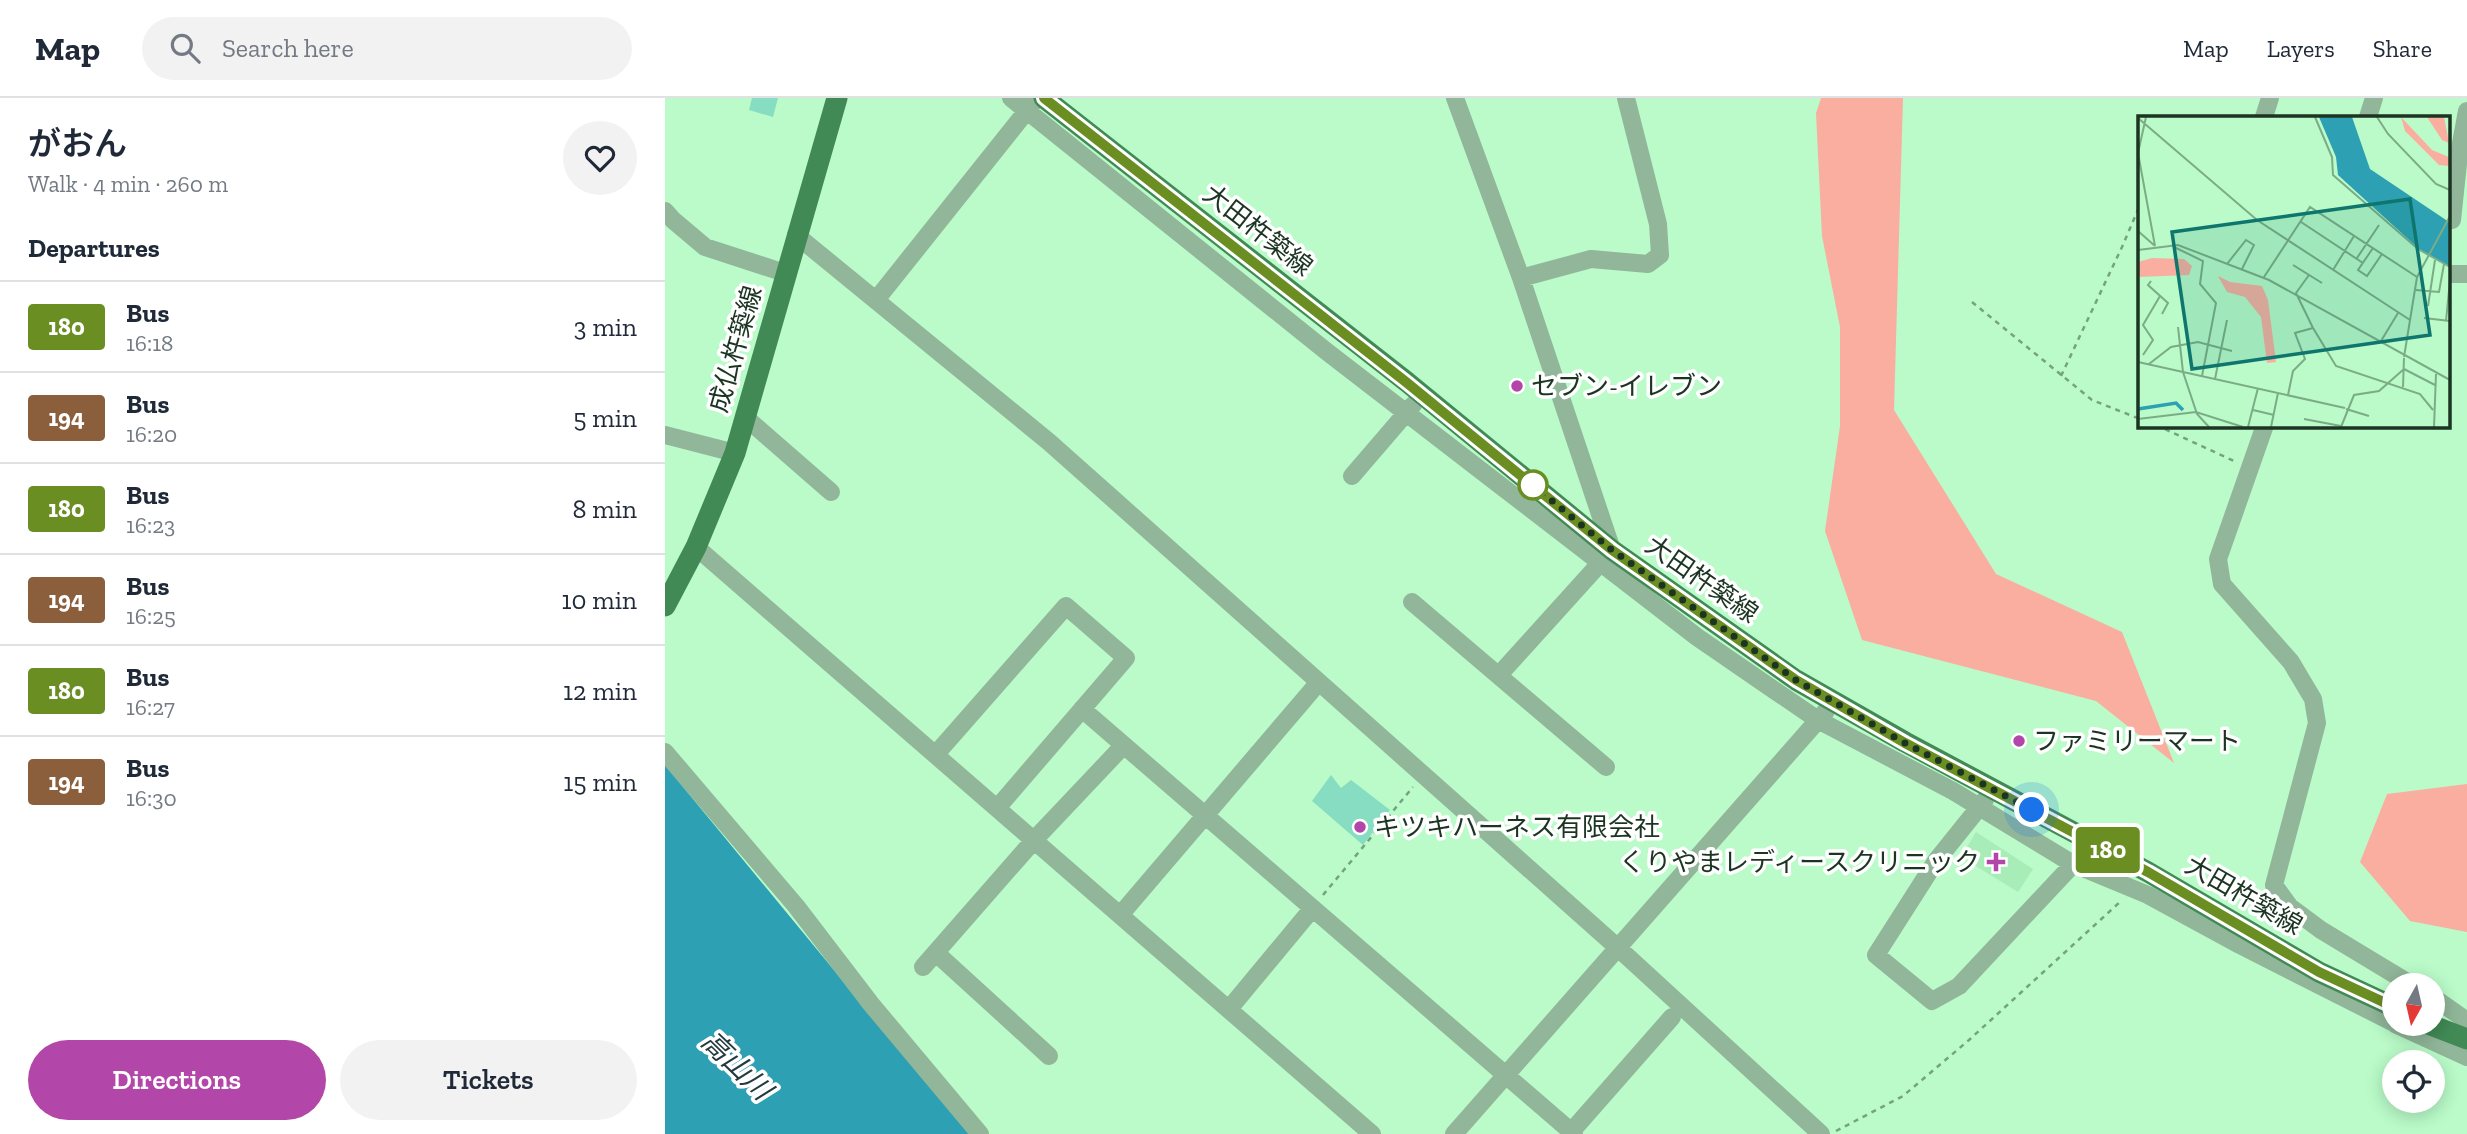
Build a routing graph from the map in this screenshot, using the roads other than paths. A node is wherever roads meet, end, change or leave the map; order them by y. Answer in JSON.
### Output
{"nodes":[{"id":1,"x":837,"y":98,"type":"edge"},
{"id":2,"x":1011,"y":98,"type":"edge"},
{"id":3,"x":1455,"y":98,"type":"edge"},
{"id":4,"x":1626,"y":98,"type":"edge"},
{"id":5,"x":2270,"y":98,"type":"edge"},
{"id":6,"x":2374,"y":98,"type":"edge"},
{"id":7,"x":1036,"y":102,"type":"edge"},
{"id":8,"x":2467,"y":111,"type":"edge"},
{"id":9,"x":2264,"y":116,"type":"edge"},
{"id":10,"x":2368,"y":116,"type":"edge"},
{"id":11,"x":665,"y":211,"type":"edge"},
{"id":12,"x":2452,"y":220,"type":"dead end"},
{"id":13,"x":665,"y":226,"type":"edge"},
{"id":14,"x":687,"y":231,"type":"junction"},
{"id":15,"x":796,"y":235,"type":"junction"},
{"id":16,"x":785,"y":273,"type":"junction"},
{"id":17,"x":2449,"y":274,"type":"edge"},
{"id":18,"x":2467,"y":274,"type":"edge"},
{"id":19,"x":1521,"y":278,"type":"junction"},
{"id":20,"x":876,"y":300,"type":"junction"},
{"id":21,"x":1423,"y":395,"type":"junction"},
{"id":22,"x":1407,"y":413,"type":"junction"},
{"id":23,"x":745,"y":417,"type":"junction"},
{"id":24,"x":2264,"y":427,"type":"edge"},
{"id":25,"x":665,"y":435,"type":"edge"},
{"id":26,"x":735,"y":453,"type":"junction"},
{"id":27,"x":1352,"y":476,"type":"dead end"},
{"id":28,"x":831,"y":492,"type":"dead end"},
{"id":29,"x":696,"y":547,"type":"junction"},
{"id":30,"x":1606,"y":556,"type":"junction"},
{"id":31,"x":1412,"y":602,"type":"dead end"},
{"id":32,"x":665,"y":606,"type":"edge"},
{"id":33,"x":1499,"y":675,"type":"junction"},
{"id":34,"x":1319,"y":682,"type":"junction"},
{"id":35,"x":1834,"y":702,"type":"junction"},
{"id":36,"x":1081,"y":709,"type":"junction"},
{"id":37,"x":1818,"y":719,"type":"junction"},
{"id":38,"x":1123,"y":746,"type":"junction"},
{"id":39,"x":665,"y":752,"type":"edge"},
{"id":40,"x":936,"y":754,"type":"junction"},
{"id":41,"x":1606,"y":767,"type":"dead end"},
{"id":42,"x":1992,"y":788,"type":"junction"},
{"id":43,"x":998,"y":807,"type":"junction"},
{"id":44,"x":1980,"y":807,"type":"junction"},
{"id":45,"x":1204,"y":815,"type":"junction"},
{"id":46,"x":1035,"y":839,"type":"junction"},
{"id":47,"x":2093,"y":843,"type":"junction"},
{"id":48,"x":2073,"y":864,"type":"junction"},
{"id":49,"x":1312,"y":909,"type":"junction"},
{"id":50,"x":1121,"y":914,"type":"junction"},
{"id":51,"x":1617,"y":947,"type":"junction"},
{"id":52,"x":936,"y":953,"type":"junction"},
{"id":53,"x":923,"y":967,"type":"dead end"},
{"id":54,"x":2393,"y":973,"type":"edge"},
{"id":55,"x":2382,"y":1001,"type":"edge"},
{"id":56,"x":2445,"y":1005,"type":"edge"},
{"id":57,"x":1229,"y":1009,"type":"junction"},
{"id":58,"x":2382,"y":1016,"type":"edge"},
{"id":59,"x":1672,"y":1017,"type":"dead end"},
{"id":60,"x":2467,"y":1020,"type":"edge"},
{"id":61,"x":2445,"y":1031,"type":"edge"},
{"id":62,"x":2423,"y":1036,"type":"edge"},
{"id":63,"x":2467,"y":1039,"type":"edge"},
{"id":64,"x":1049,"y":1056,"type":"dead end"},
{"id":65,"x":2467,"y":1057,"type":"edge"},
{"id":66,"x":1506,"y":1075,"type":"junction"},
{"id":67,"x":1572,"y":1133,"type":"edge"},
{"id":68,"x":980,"y":1134,"type":"edge"},
{"id":69,"x":1372,"y":1134,"type":"edge"},
{"id":70,"x":1454,"y":1134,"type":"edge"},
{"id":71,"x":1821,"y":1134,"type":"edge"}],
"edges":[{"from":1,"to":15,"type":"main road","name":"成仏杵築線"},
{"from":2,"to":7,"type":"street"},
{"from":3,"to":19,"type":"street"},
{"from":4,"to":19,"type":"street"},
{"from":5,"to":9,"type":"street"},
{"from":6,"to":10,"type":"street"},
{"from":7,"to":20,"type":"street"},
{"from":7,"to":21,"type":"main road","name":"大田杵築線"},
{"from":7,"to":22,"type":"street"},
{"from":8,"to":12,"type":"street"},
{"from":11,"to":14,"type":"street"},
{"from":13,"to":14,"type":"street"},
{"from":14,"to":16,"type":"street"},
{"from":15,"to":16,"type":"main road","name":"成仏杵築線"},
{"from":15,"to":20,"type":"street"},
{"from":16,"to":23,"type":"main road","name":"成仏杵築線"},
{"from":17,"to":18,"type":"street"},
{"from":19,"to":30,"type":"street"},
{"from":20,"to":34,"type":"street"},
{"from":21,"to":22,"type":"street"},
{"from":21,"to":30,"type":"main road","name":"大田杵築線"},
{"from":22,"to":27,"type":"street"},
{"from":22,"to":30,"type":"street"},
{"from":23,"to":26,"type":"main road","name":"成仏杵築線"},
{"from":23,"to":28,"type":"street"},
{"from":24,"to":54,"type":"street"},
{"from":25,"to":26,"type":"street"},
{"from":26,"to":29,"type":"main road","name":"成仏杵築線"},
{"from":29,"to":32,"type":"main road","name":"成仏杵築線"},
{"from":29,"to":40,"type":"street"},
{"from":30,"to":33,"type":"street"},
{"from":30,"to":35,"type":"main road","name":"大田杵築線"},
{"from":30,"to":37,"type":"street"},
{"from":31,"to":33,"type":"street"},
{"from":33,"to":41,"type":"street"},
{"from":34,"to":45,"type":"street"},
{"from":34,"to":51,"type":"street"},
{"from":35,"to":37,"type":"street"},
{"from":35,"to":42,"type":"main road","name":"大田杵築線"},
{"from":36,"to":38,"type":"street"},
{"from":36,"to":40,"type":"street"},
{"from":36,"to":43,"type":"street"},
{"from":37,"to":44,"type":"street"},
{"from":37,"to":51,"type":"street"},
{"from":38,"to":45,"type":"street"},
{"from":38,"to":46,"type":"street"},
{"from":39,"to":68,"type":"street"},
{"from":40,"to":43,"type":"street"},
{"from":42,"to":44,"type":"street"},
{"from":42,"to":47,"type":"main road","name":"大田杵築線"},
{"from":43,"to":46,"type":"street"},
{"from":44,"to":48,"type":"street"},
{"from":44,"to":48,"type":"street"},
{"from":45,"to":49,"type":"street"},
{"from":45,"to":50,"type":"street"},
{"from":46,"to":50,"type":"street"},
{"from":46,"to":52,"type":"street"},
{"from":47,"to":48,"type":"street"},
{"from":47,"to":55,"type":"main road","name":"大田杵築線"},
{"from":48,"to":58,"type":"street"},
{"from":49,"to":57,"type":"street"},
{"from":49,"to":66,"type":"street"},
{"from":50,"to":57,"type":"street"},
{"from":51,"to":66,"type":"street"},
{"from":51,"to":71,"type":"street"},
{"from":52,"to":53,"type":"street"},
{"from":52,"to":64,"type":"street"},
{"from":56,"to":60,"type":"street"},
{"from":57,"to":69,"type":"street"},
{"from":59,"to":67,"type":"street"},
{"from":61,"to":63,"type":"main road"},
{"from":62,"to":65,"type":"street"},
{"from":66,"to":67,"type":"street"},
{"from":66,"to":70,"type":"street"}]}
